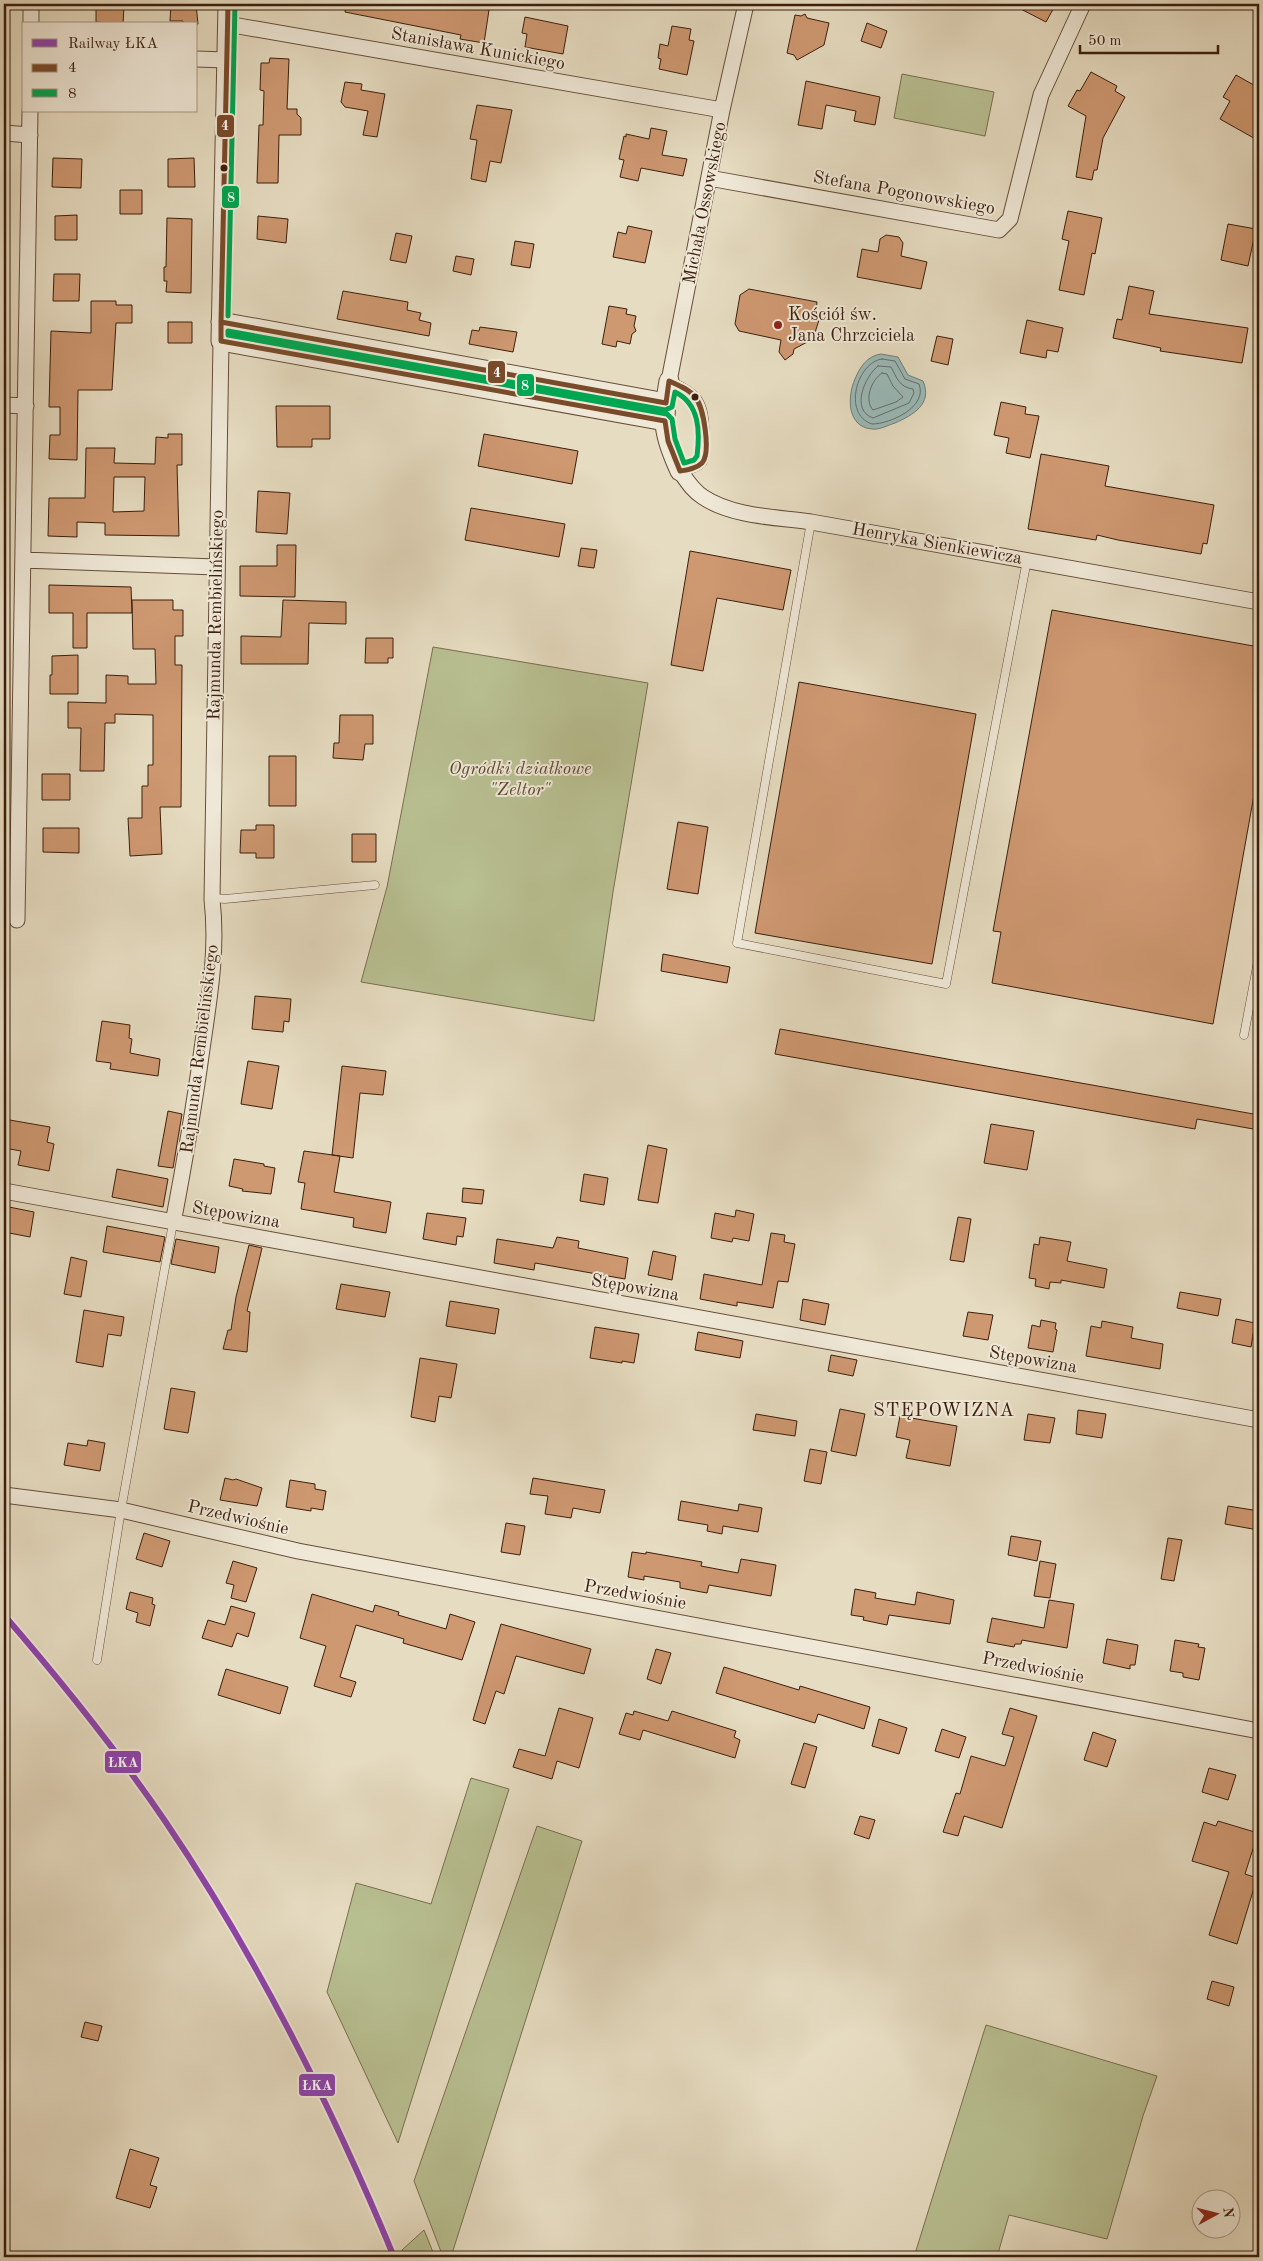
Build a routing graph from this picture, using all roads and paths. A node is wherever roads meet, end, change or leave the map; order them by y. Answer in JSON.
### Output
{"nodes":[{"id":1,"x":31,"y":4,"type":"edge"},
{"id":2,"x":228,"y":4,"type":"edge"},
{"id":3,"x":746,"y":4,"type":"edge"},
{"id":4,"x":1083,"y":4,"type":"edge"},
{"id":5,"x":31,"y":22,"type":"edge"},
{"id":6,"x":227,"y":24,"type":"junction"},
{"id":7,"x":198,"y":59,"type":"edge"},
{"id":8,"x":227,"y":60,"type":"junction"},
{"id":9,"x":722,"y":110,"type":"junction"},
{"id":10,"x":30,"y":112,"type":"edge"},
{"id":11,"x":4,"y":134,"type":"edge"},
{"id":12,"x":30,"y":135,"type":"junction"},
{"id":13,"x":709,"y":178,"type":"junction"},
{"id":14,"x":221,"y":332,"type":"junction"},
{"id":15,"x":669,"y":381,"type":"junction"},
{"id":16,"x":4,"y":405,"type":"edge"},
{"id":17,"x":26,"y":406,"type":"junction"},
{"id":18,"x":665,"y":412,"type":"junction"},
{"id":19,"x":680,"y":471,"type":"junction"},
{"id":20,"x":812,"y":522,"type":"junction"},
{"id":21,"x":22,"y":560,"type":"junction"},
{"id":22,"x":1027,"y":560,"type":"junction"},
{"id":23,"x":216,"y":567,"type":"junction"},
{"id":24,"x":1259,"y":602,"type":"edge"},
{"id":25,"x":375,"y":884,"type":"dead end"},
{"id":26,"x":213,"y":898,"type":"junction"},
{"id":27,"x":17,"y":920,"type":"dead end"},
{"id":28,"x":1259,"y":956,"type":"edge"},
{"id":29,"x":1244,"y":1034,"type":"dead end"},
{"id":30,"x":4,"y":1192,"type":"edge"},
{"id":31,"x":173,"y":1223,"type":"junction"},
{"id":32,"x":1259,"y":1420,"type":"edge"},
{"id":33,"x":4,"y":1495,"type":"edge"},
{"id":34,"x":121,"y":1510,"type":"junction"},
{"id":35,"x":97,"y":1660,"type":"dead end"},
{"id":36,"x":1259,"y":1731,"type":"edge"}],
"edges":[{"from":1,"to":5,"type":"street"},
{"from":2,"to":6,"type":"street","name":"Rajmunda Rembielińskiego"},
{"from":3,"to":9,"type":"street","name":"Michała Ossowskiego"},
{"from":4,"to":13,"type":"street","name":"Stefana Pogonowskiego"},
{"from":6,"to":8,"type":"street","name":"Rajmunda Rembielińskiego"},
{"from":6,"to":9,"type":"street","name":"Stanisława Kunickiego"},
{"from":7,"to":8,"type":"street"},
{"from":8,"to":14,"type":"street","name":"Rajmunda Rembielińskiego"},
{"from":9,"to":13,"type":"street","name":"Michała Ossowskiego"},
{"from":10,"to":12,"type":"street"},
{"from":11,"to":12,"type":"street"},
{"from":12,"to":17,"type":"street"},
{"from":13,"to":15,"type":"street","name":"Michała Ossowskiego"},
{"from":14,"to":18,"type":"street"},
{"from":14,"to":23,"type":"street","name":"Rajmunda Rembielińskiego"},
{"from":15,"to":18,"type":"street","name":"Michała Ossowskiego"},
{"from":15,"to":19,"type":"lane"},
{"from":16,"to":17,"type":"street"},
{"from":17,"to":21,"type":"street"},
{"from":18,"to":19,"type":"street","name":"Henryka Sienkiewicza"},
{"from":19,"to":20,"type":"street","name":"Henryka Sienkiewicza"},
{"from":20,"to":22,"type":"street","name":"Henryka Sienkiewicza"},
{"from":20,"to":22,"type":"lane"},
{"from":21,"to":23,"type":"street"},
{"from":21,"to":27,"type":"street"},
{"from":22,"to":24,"type":"street","name":"Henryka Sienkiewicza"},
{"from":23,"to":26,"type":"street","name":"Rajmunda Rembielińskiego"},
{"from":25,"to":26,"type":"lane"},
{"from":26,"to":31,"type":"street","name":"Rajmunda Rembielińskiego"},
{"from":28,"to":29,"type":"lane"},
{"from":30,"to":31,"type":"street","name":"Stępowizna"},
{"from":31,"to":32,"type":"street","name":"Stępowizna"},
{"from":31,"to":34,"type":"lane"},
{"from":33,"to":34,"type":"street","name":"Przedwiośnie"},
{"from":34,"to":35,"type":"lane"},
{"from":34,"to":36,"type":"street","name":"Przedwiośnie"}]}
